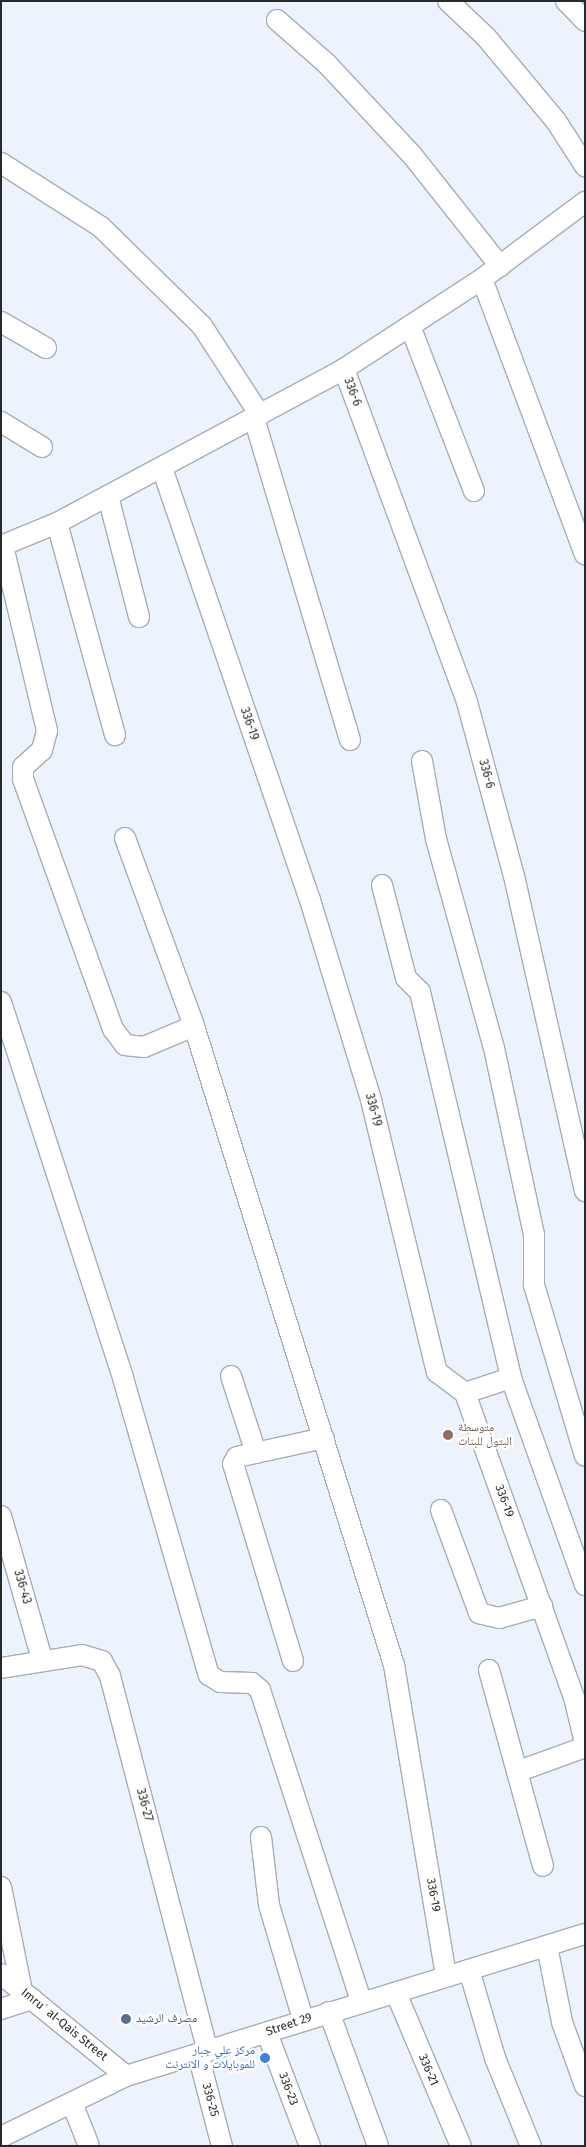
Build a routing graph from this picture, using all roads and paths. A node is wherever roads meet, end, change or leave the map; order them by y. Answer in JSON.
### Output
{"nodes":[{"id":1,"x":448,"y":1,"type":"edge"},
{"id":2,"x":566,"y":1,"type":"edge"},
{"id":3,"x":278,"y":20,"type":"dead end"},
{"id":4,"x":585,"y":21,"type":"edge"},
{"id":5,"x":1,"y":163,"type":"edge"},
{"id":6,"x":585,"y":166,"type":"edge"},
{"id":7,"x":585,"y":202,"type":"edge"},
{"id":8,"x":500,"y":266,"type":"junction"},
{"id":9,"x":482,"y":279,"type":"junction"},
{"id":10,"x":1,"y":322,"type":"edge"},
{"id":11,"x":410,"y":326,"type":"junction"},
{"id":12,"x":46,"y":348,"type":"dead end"},
{"id":13,"x":344,"y":369,"type":"junction"},
{"id":14,"x":257,"y":416,"type":"junction"},
{"id":15,"x":1,"y":422,"type":"edge"},
{"id":16,"x":42,"y":446,"type":"dead end"},
{"id":17,"x":162,"y":468,"type":"junction"},
{"id":18,"x":474,"y":490,"type":"dead end"},
{"id":19,"x":108,"y":496,"type":"junction"},
{"id":20,"x":57,"y":523,"type":"junction"},
{"id":21,"x":2,"y":546,"type":"edge"},
{"id":22,"x":585,"y":554,"type":"edge"},
{"id":23,"x":139,"y":617,"type":"dead end"},
{"id":24,"x":115,"y":735,"type":"dead end"},
{"id":25,"x":350,"y":740,"type":"dead end"},
{"id":26,"x":422,"y":761,"type":"dead end"},
{"id":27,"x":125,"y":838,"type":"dead end"},
{"id":28,"x":382,"y":885,"type":"dead end"},
{"id":29,"x":1,"y":1002,"type":"edge"},
{"id":30,"x":194,"y":1026,"type":"junction"},
{"id":31,"x":585,"y":1191,"type":"edge"},
{"id":32,"x":231,"y":1376,"type":"dead end"},
{"id":33,"x":511,"y":1378,"type":"junction"},
{"id":34,"x":464,"y":1393,"type":"junction"},
{"id":35,"x":324,"y":1438,"type":"junction"},
{"id":36,"x":256,"y":1453,"type":"junction"},
{"id":37,"x":585,"y":1456,"type":"edge"},
{"id":38,"x":440,"y":1510,"type":"dead end"},
{"id":39,"x":1,"y":1516,"type":"edge"},
{"id":40,"x":585,"y":1585,"type":"edge"},
{"id":41,"x":542,"y":1606,"type":"junction"},
{"id":42,"x":42,"y":1659,"type":"junction"},
{"id":43,"x":293,"y":1661,"type":"dead end"},
{"id":44,"x":1,"y":1668,"type":"edge"},
{"id":45,"x":490,"y":1670,"type":"dead end"},
{"id":46,"x":585,"y":1745,"type":"edge"},
{"id":47,"x":519,"y":1771,"type":"junction"},
{"id":48,"x":261,"y":1837,"type":"dead end"},
{"id":49,"x":542,"y":1866,"type":"dead end"},
{"id":50,"x":1,"y":1887,"type":"edge"},
{"id":51,"x":585,"y":1934,"type":"edge"},
{"id":52,"x":548,"y":1946,"type":"junction"},
{"id":53,"x":469,"y":1970,"type":"junction"},
{"id":54,"x":1,"y":1974,"type":"edge"},
{"id":55,"x":446,"y":1977,"type":"junction"},
{"id":56,"x":396,"y":1993,"type":"junction"},
{"id":57,"x":27,"y":1995,"type":"junction"},
{"id":58,"x":362,"y":2003,"type":"junction"},
{"id":59,"x":1,"y":2009,"type":"edge"},
{"id":60,"x":329,"y":2012,"type":"junction"},
{"id":61,"x":303,"y":2019,"type":"junction"},
{"id":62,"x":267,"y":2032,"type":"junction"},
{"id":63,"x":203,"y":2052,"type":"junction"},
{"id":64,"x":126,"y":2076,"type":"junction"},
{"id":65,"x":585,"y":2086,"type":"edge"},
{"id":66,"x":72,"y":2102,"type":"junction"},
{"id":67,"x":13,"y":2138,"type":"edge"},
{"id":68,"x":89,"y":2146,"type":"edge"},
{"id":69,"x":222,"y":2146,"type":"edge"},
{"id":70,"x":310,"y":2146,"type":"edge"},
{"id":71,"x":378,"y":2146,"type":"edge"},
{"id":72,"x":461,"y":2146,"type":"edge"},
{"id":73,"x":531,"y":2146,"type":"edge"}],
"edges":[{"from":1,"to":6,"type":"street"},
{"from":2,"to":4,"type":"street"},
{"from":3,"to":8,"type":"street"},
{"from":5,"to":14,"type":"street"},
{"from":7,"to":8,"type":"street"},
{"from":8,"to":9,"type":"street"},
{"from":9,"to":11,"type":"street"},
{"from":9,"to":22,"type":"street"},
{"from":10,"to":12,"type":"street"},
{"from":11,"to":13,"type":"street"},
{"from":11,"to":18,"type":"street"},
{"from":13,"to":14,"type":"street"},
{"from":13,"to":31,"type":"street","name":"336-6"},
{"from":14,"to":17,"type":"street"},
{"from":14,"to":25,"type":"street"},
{"from":15,"to":16,"type":"street"},
{"from":17,"to":19,"type":"street"},
{"from":17,"to":34,"type":"street","name":"336-19"},
{"from":19,"to":20,"type":"street"},
{"from":19,"to":23,"type":"street"},
{"from":20,"to":21,"type":"street"},
{"from":20,"to":24,"type":"street"},
{"from":21,"to":30,"type":"street"},
{"from":26,"to":37,"type":"street"},
{"from":27,"to":30,"type":"street","name":"336-19"},
{"from":28,"to":33,"type":"street"},
{"from":29,"to":58,"type":"street"},
{"from":30,"to":35,"type":"street","name":"336-19"},
{"from":32,"to":36,"type":"street"},
{"from":33,"to":34,"type":"street"},
{"from":33,"to":40,"type":"street"},
{"from":34,"to":41,"type":"street","name":"336-19"},
{"from":35,"to":36,"type":"street"},
{"from":35,"to":55,"type":"street","name":"336-19"},
{"from":36,"to":43,"type":"street"},
{"from":38,"to":41,"type":"street"},
{"from":39,"to":42,"type":"street","name":"336-43"},
{"from":41,"to":46,"type":"street","name":"336-19"},
{"from":42,"to":44,"type":"street","name":"336-27"},
{"from":42,"to":63,"type":"street","name":"336-27"},
{"from":45,"to":47,"type":"street"},
{"from":46,"to":47,"type":"street"},
{"from":47,"to":49,"type":"street"},
{"from":48,"to":61,"type":"street"},
{"from":50,"to":57,"type":"street"},
{"from":51,"to":52,"type":"street","name":"Street 29"},
{"from":52,"to":53,"type":"street","name":"Street 29"},
{"from":52,"to":65,"type":"street"},
{"from":53,"to":55,"type":"street","name":"Street 29"},
{"from":53,"to":73,"type":"street"},
{"from":54,"to":57,"type":"street","name":"Imruʾ al-Qais Street"},
{"from":55,"to":56,"type":"street","name":"Street 29"},
{"from":56,"to":58,"type":"street","name":"Street 29"},
{"from":56,"to":72,"type":"street","name":"336-21"},
{"from":57,"to":59,"type":"street"},
{"from":57,"to":64,"type":"street","name":"Imruʾ al-Qais Street"},
{"from":58,"to":60,"type":"street","name":"Street 29"},
{"from":60,"to":61,"type":"street","name":"Street 29"},
{"from":60,"to":71,"type":"street"},
{"from":61,"to":62,"type":"street","name":"Street 29"},
{"from":62,"to":63,"type":"street","name":"Street 29"},
{"from":62,"to":70,"type":"street","name":"336-23"},
{"from":63,"to":64,"type":"street","name":"Street 29"},
{"from":63,"to":69,"type":"street","name":"336-25"},
{"from":64,"to":66,"type":"street","name":"Street 29"},
{"from":66,"to":67,"type":"street","name":"Street 29"},
{"from":66,"to":68,"type":"street"}]}
